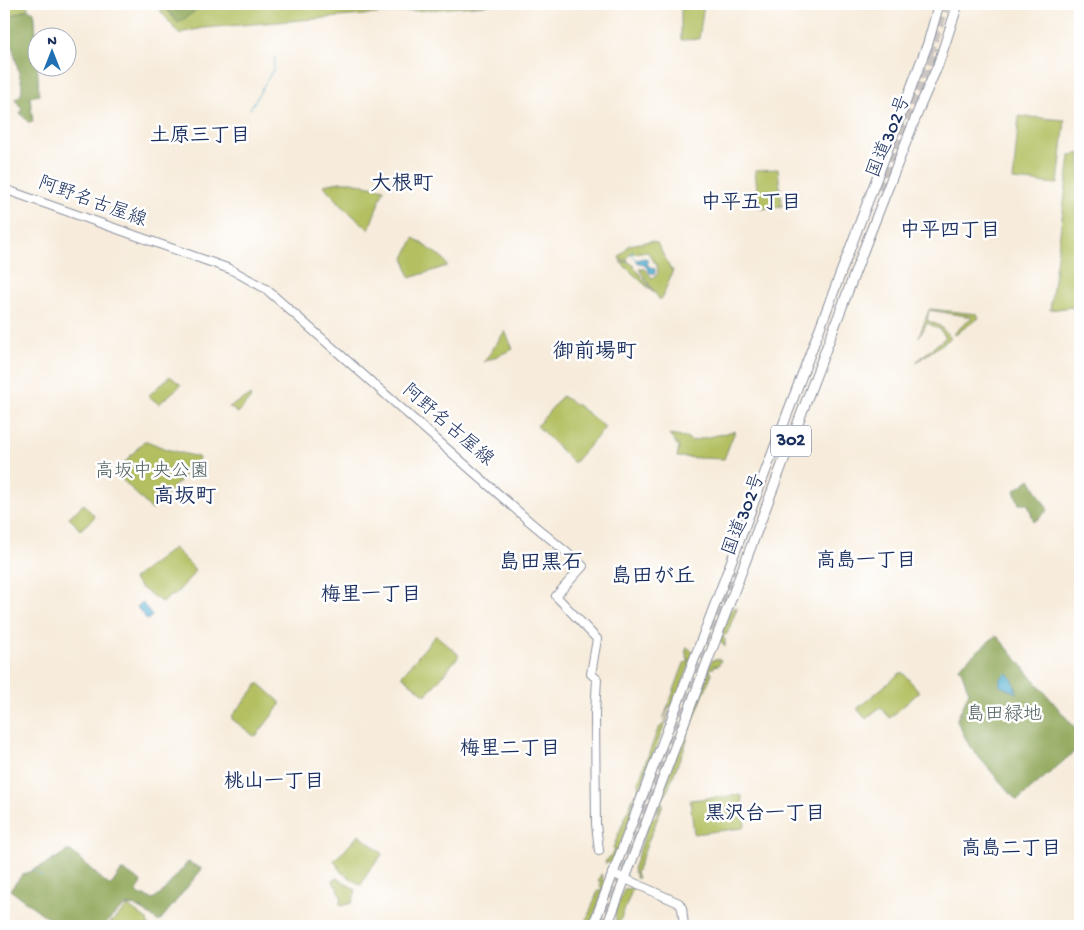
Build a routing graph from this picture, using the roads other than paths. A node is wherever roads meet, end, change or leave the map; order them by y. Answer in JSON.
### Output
{"nodes":[{"id":1,"x":939,"y":4,"type":"edge"},
{"id":2,"x":958,"y":4,"type":"edge"},
{"id":3,"x":4,"y":189,"type":"edge"},
{"id":4,"x":642,"y":834,"type":"junction"},
{"id":5,"x":599,"y":851,"type":"dead end"},
{"id":6,"x":612,"y":873,"type":"junction"},
{"id":7,"x":625,"y":878,"type":"junction"},
{"id":8,"x":597,"y":914,"type":"junction"},
{"id":9,"x":592,"y":926,"type":"edge"},
{"id":10,"x":607,"y":926,"type":"edge"},
{"id":11,"x":684,"y":926,"type":"edge"}],
"edges":[{"from":1,"to":6,"type":"highway","name":"国道302号","number":"302"},
{"from":2,"to":4,"type":"highway","name":"国道302号","number":"302"},
{"from":3,"to":5,"type":"main road","name":"阿野名古屋線"},
{"from":4,"to":6,"type":"highway"},
{"from":4,"to":7,"type":"highway","name":"国道302号","number":"302"},
{"from":6,"to":7,"type":"main road"},
{"from":6,"to":8,"type":"highway","name":"国道302号","number":"302"},
{"from":7,"to":8,"type":"highway"},
{"from":7,"to":10,"type":"highway","name":"国道302号","number":"302"},
{"from":7,"to":11,"type":"main road"},
{"from":8,"to":9,"type":"highway","name":"国道302号","number":"302"}]}
